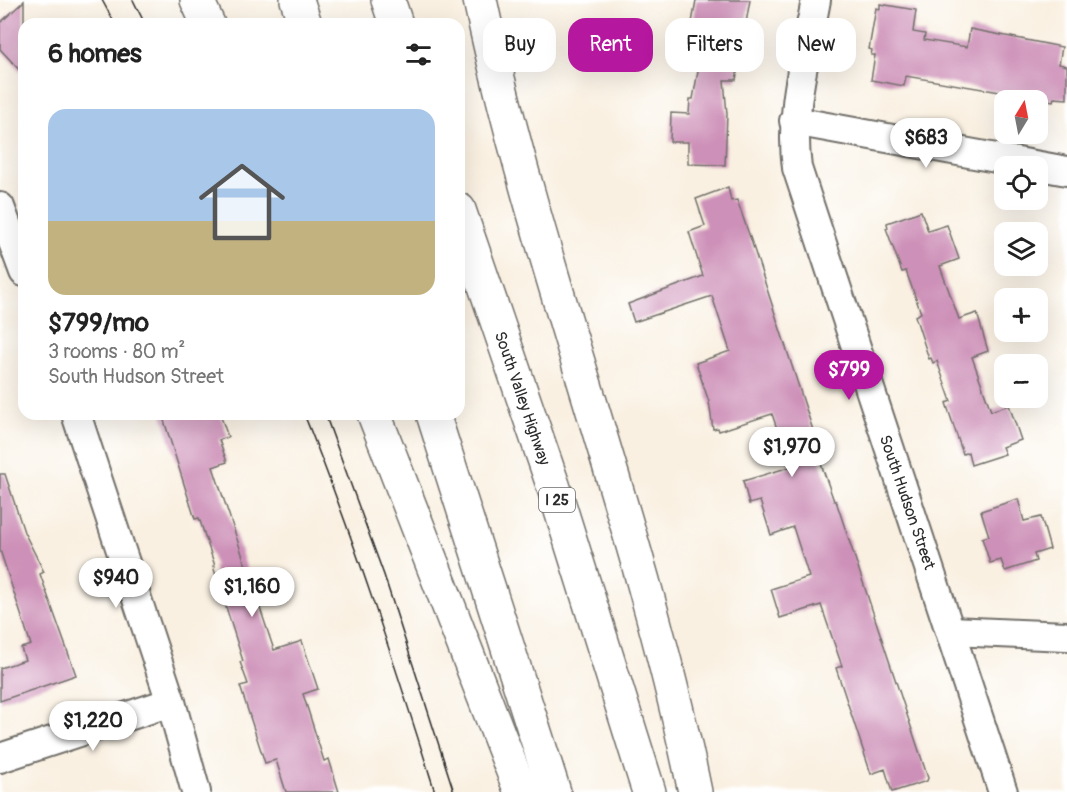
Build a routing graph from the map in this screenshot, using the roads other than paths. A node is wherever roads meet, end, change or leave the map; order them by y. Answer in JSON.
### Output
{"nodes":[{"id":1,"x":197,"y":0,"type":"edge"},
{"id":2,"x":297,"y":0,"type":"edge"},
{"id":3,"x":388,"y":0,"type":"edge"},
{"id":4,"x":480,"y":0,"type":"edge"},
{"id":5,"x":816,"y":0,"type":"edge"},
{"id":6,"x":205,"y":18,"type":"edge"},
{"id":7,"x":303,"y":18,"type":"edge"},
{"id":8,"x":394,"y":18,"type":"edge"},
{"id":9,"x":794,"y":121,"type":"junction"},
{"id":10,"x":1067,"y":171,"type":"edge"},
{"id":11,"x":0,"y":207,"type":"edge"},
{"id":12,"x":465,"y":228,"type":"edge"},
{"id":13,"x":18,"y":256,"type":"edge"},
{"id":14,"x":78,"y":420,"type":"edge"},
{"id":15,"x":376,"y":420,"type":"edge"},
{"id":16,"x":435,"y":420,"type":"edge"},
{"id":17,"x":951,"y":631,"type":"junction"},
{"id":18,"x":1067,"y":636,"type":"edge"},
{"id":19,"x":171,"y":702,"type":"junction"},
{"id":20,"x":0,"y":758,"type":"edge"},
{"id":21,"x":196,"y":792,"type":"edge"},
{"id":22,"x":521,"y":792,"type":"edge"},
{"id":23,"x":554,"y":792,"type":"edge"},
{"id":24,"x":649,"y":792,"type":"edge"},
{"id":25,"x":695,"y":792,"type":"edge"},
{"id":26,"x":1003,"y":792,"type":"edge"}],
"edges":[{"from":1,"to":6,"type":"highway"},
{"from":2,"to":7,"type":"highway"},
{"from":3,"to":8,"type":"highway"},
{"from":4,"to":25,"type":"highway"},
{"from":5,"to":9,"type":"street","name":"South Hudson Street"},
{"from":9,"to":10,"type":"street"},
{"from":9,"to":17,"type":"street","name":"South Hudson Street"},
{"from":11,"to":13,"type":"street"},
{"from":12,"to":24,"type":"highway","name":"South Valley Highway","number":"I 25"},
{"from":14,"to":19,"type":"street"},
{"from":15,"to":22,"type":"highway"},
{"from":16,"to":23,"type":"highway"},
{"from":17,"to":18,"type":"street"},
{"from":17,"to":26,"type":"street","name":"South Hudson Street"},
{"from":19,"to":20,"type":"street"},
{"from":19,"to":21,"type":"street"}]}
